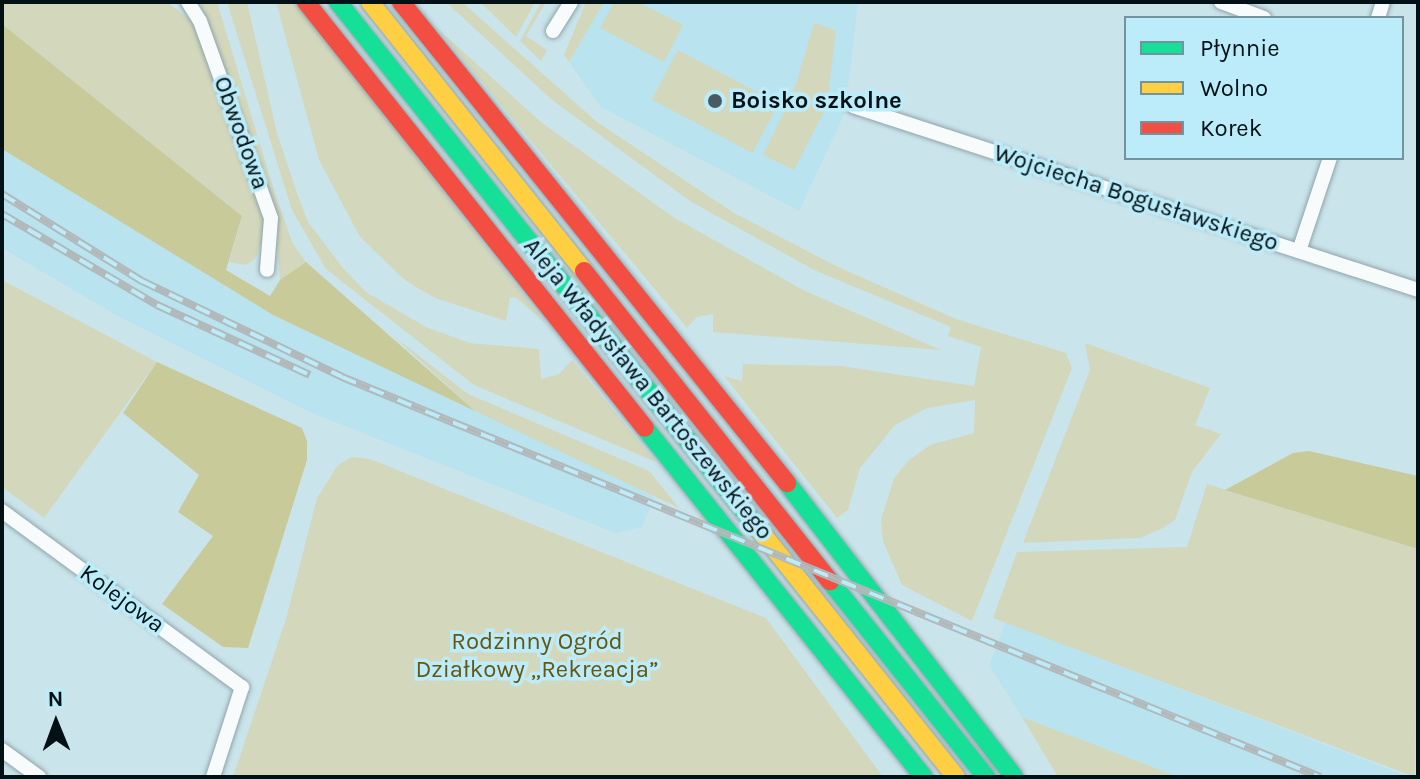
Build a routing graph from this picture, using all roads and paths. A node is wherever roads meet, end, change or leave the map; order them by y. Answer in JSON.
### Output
{"nodes":[{"id":1,"x":188,"y":2,"type":"edge"},
{"id":2,"x":306,"y":2,"type":"edge"},
{"id":3,"x":338,"y":2,"type":"edge"},
{"id":4,"x":370,"y":2,"type":"edge"},
{"id":5,"x":401,"y":2,"type":"edge"},
{"id":6,"x":571,"y":2,"type":"edge"},
{"id":7,"x":1221,"y":2,"type":"edge"},
{"id":8,"x":1259,"y":16,"type":"edge"},
{"id":9,"x":553,"y":31,"type":"dead end"},
{"id":10,"x":853,"y":106,"type":"dead end"},
{"id":11,"x":1329,"y":160,"type":"edge"},
{"id":12,"x":1299,"y":251,"type":"junction"},
{"id":13,"x":267,"y":270,"type":"dead end"},
{"id":14,"x":1418,"y":290,"type":"edge"},
{"id":15,"x":2,"y":511,"type":"edge"},
{"id":16,"x":2,"y":750,"type":"edge"},
{"id":17,"x":39,"y":777,"type":"edge"},
{"id":18,"x":213,"y":777,"type":"edge"},
{"id":19,"x":924,"y":777,"type":"edge"},
{"id":20,"x":956,"y":777,"type":"edge"},
{"id":21,"x":986,"y":777,"type":"edge"},
{"id":22,"x":1014,"y":777,"type":"edge"}],
"edges":[{"from":1,"to":13,"type":"street","name":"Obwodowa"},
{"from":2,"to":19,"type":"main road"},
{"from":3,"to":20,"type":"main road","name":"Aleja Władysława Bartoszewskiego"},
{"from":4,"to":21,"type":"main road","name":"Aleja Władysława Bartoszewskiego"},
{"from":5,"to":22,"type":"main road"},
{"from":6,"to":9,"type":"street"},
{"from":7,"to":8,"type":"street"},
{"from":10,"to":12,"type":"street","name":"Wojciecha Bogusławskiego"},
{"from":11,"to":12,"type":"street"},
{"from":12,"to":14,"type":"street","name":"Wojciecha Bogusławskiego"},
{"from":15,"to":18,"type":"street","name":"Kolejowa"},
{"from":16,"to":17,"type":"street"}]}
